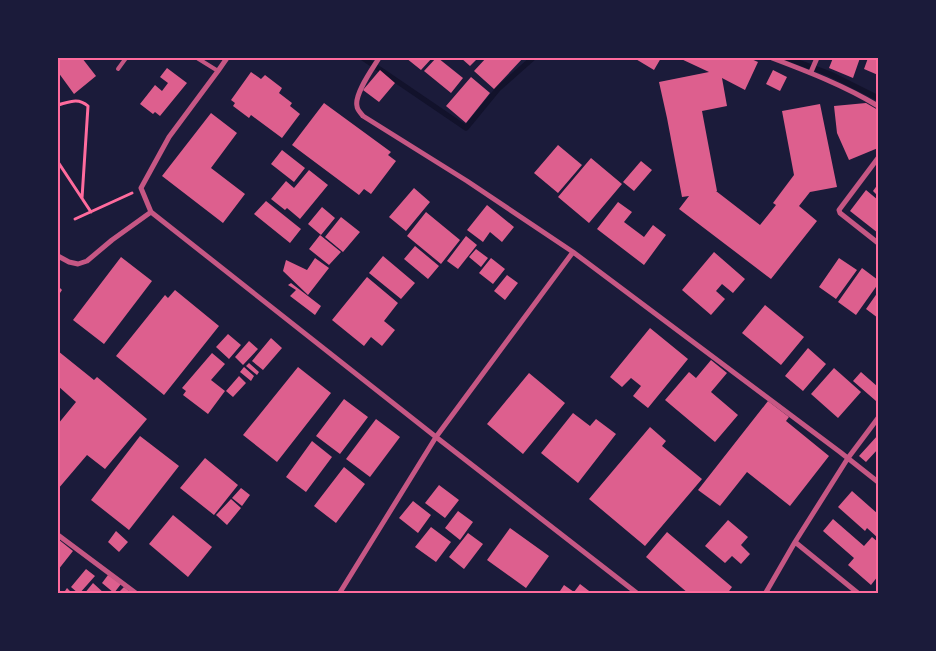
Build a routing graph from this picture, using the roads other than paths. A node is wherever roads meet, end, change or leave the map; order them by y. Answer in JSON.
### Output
{"nodes":[{"id":1,"x":126,"y":58,"type":"edge"},
{"id":2,"x":197,"y":58,"type":"edge"},
{"id":3,"x":227,"y":58,"type":"edge"},
{"id":4,"x":379,"y":58,"type":"edge"},
{"id":5,"x":772,"y":58,"type":"edge"},
{"id":6,"x":816,"y":59,"type":"edge"},
{"id":7,"x":118,"y":69,"type":"dead end"},
{"id":8,"x":811,"y":70,"type":"junction"},
{"id":9,"x":218,"y":71,"type":"junction"},
{"id":10,"x":878,"y":106,"type":"edge"},
{"id":11,"x":878,"y":158,"type":"edge"},
{"id":12,"x":151,"y":212,"type":"junction"},
{"id":13,"x":878,"y":243,"type":"edge"},
{"id":14,"x":573,"y":252,"type":"junction"},
{"id":15,"x":58,"y":256,"type":"edge"},
{"id":16,"x":878,"y":418,"type":"edge"},
{"id":17,"x":436,"y":438,"type":"junction"},
{"id":18,"x":848,"y":458,"type":"junction"},
{"id":19,"x":878,"y":482,"type":"edge"},
{"id":20,"x":58,"y":535,"type":"edge"},
{"id":21,"x":795,"y":542,"type":"junction"},
{"id":22,"x":137,"y":594,"type":"edge"},
{"id":23,"x":339,"y":594,"type":"edge"},
{"id":24,"x":638,"y":594,"type":"edge"},
{"id":25,"x":765,"y":594,"type":"edge"},
{"id":26,"x":859,"y":594,"type":"edge"}],
"edges":[{"from":1,"to":7,"type":"lane"},
{"from":2,"to":9,"type":"lane"},
{"from":3,"to":9,"type":"street"},
{"from":4,"to":14,"type":"street"},
{"from":5,"to":8,"type":"street"},
{"from":6,"to":8,"type":"street"},
{"from":8,"to":10,"type":"street"},
{"from":9,"to":12,"type":"street"},
{"from":11,"to":13,"type":"street"},
{"from":12,"to":15,"type":"street"},
{"from":12,"to":17,"type":"street"},
{"from":14,"to":17,"type":"street"},
{"from":14,"to":18,"type":"street"},
{"from":16,"to":18,"type":"street"},
{"from":17,"to":23,"type":"street"},
{"from":17,"to":24,"type":"street"},
{"from":18,"to":19,"type":"street"},
{"from":18,"to":21,"type":"street"},
{"from":20,"to":22,"type":"street"},
{"from":21,"to":25,"type":"street"},
{"from":21,"to":26,"type":"street"}]}
